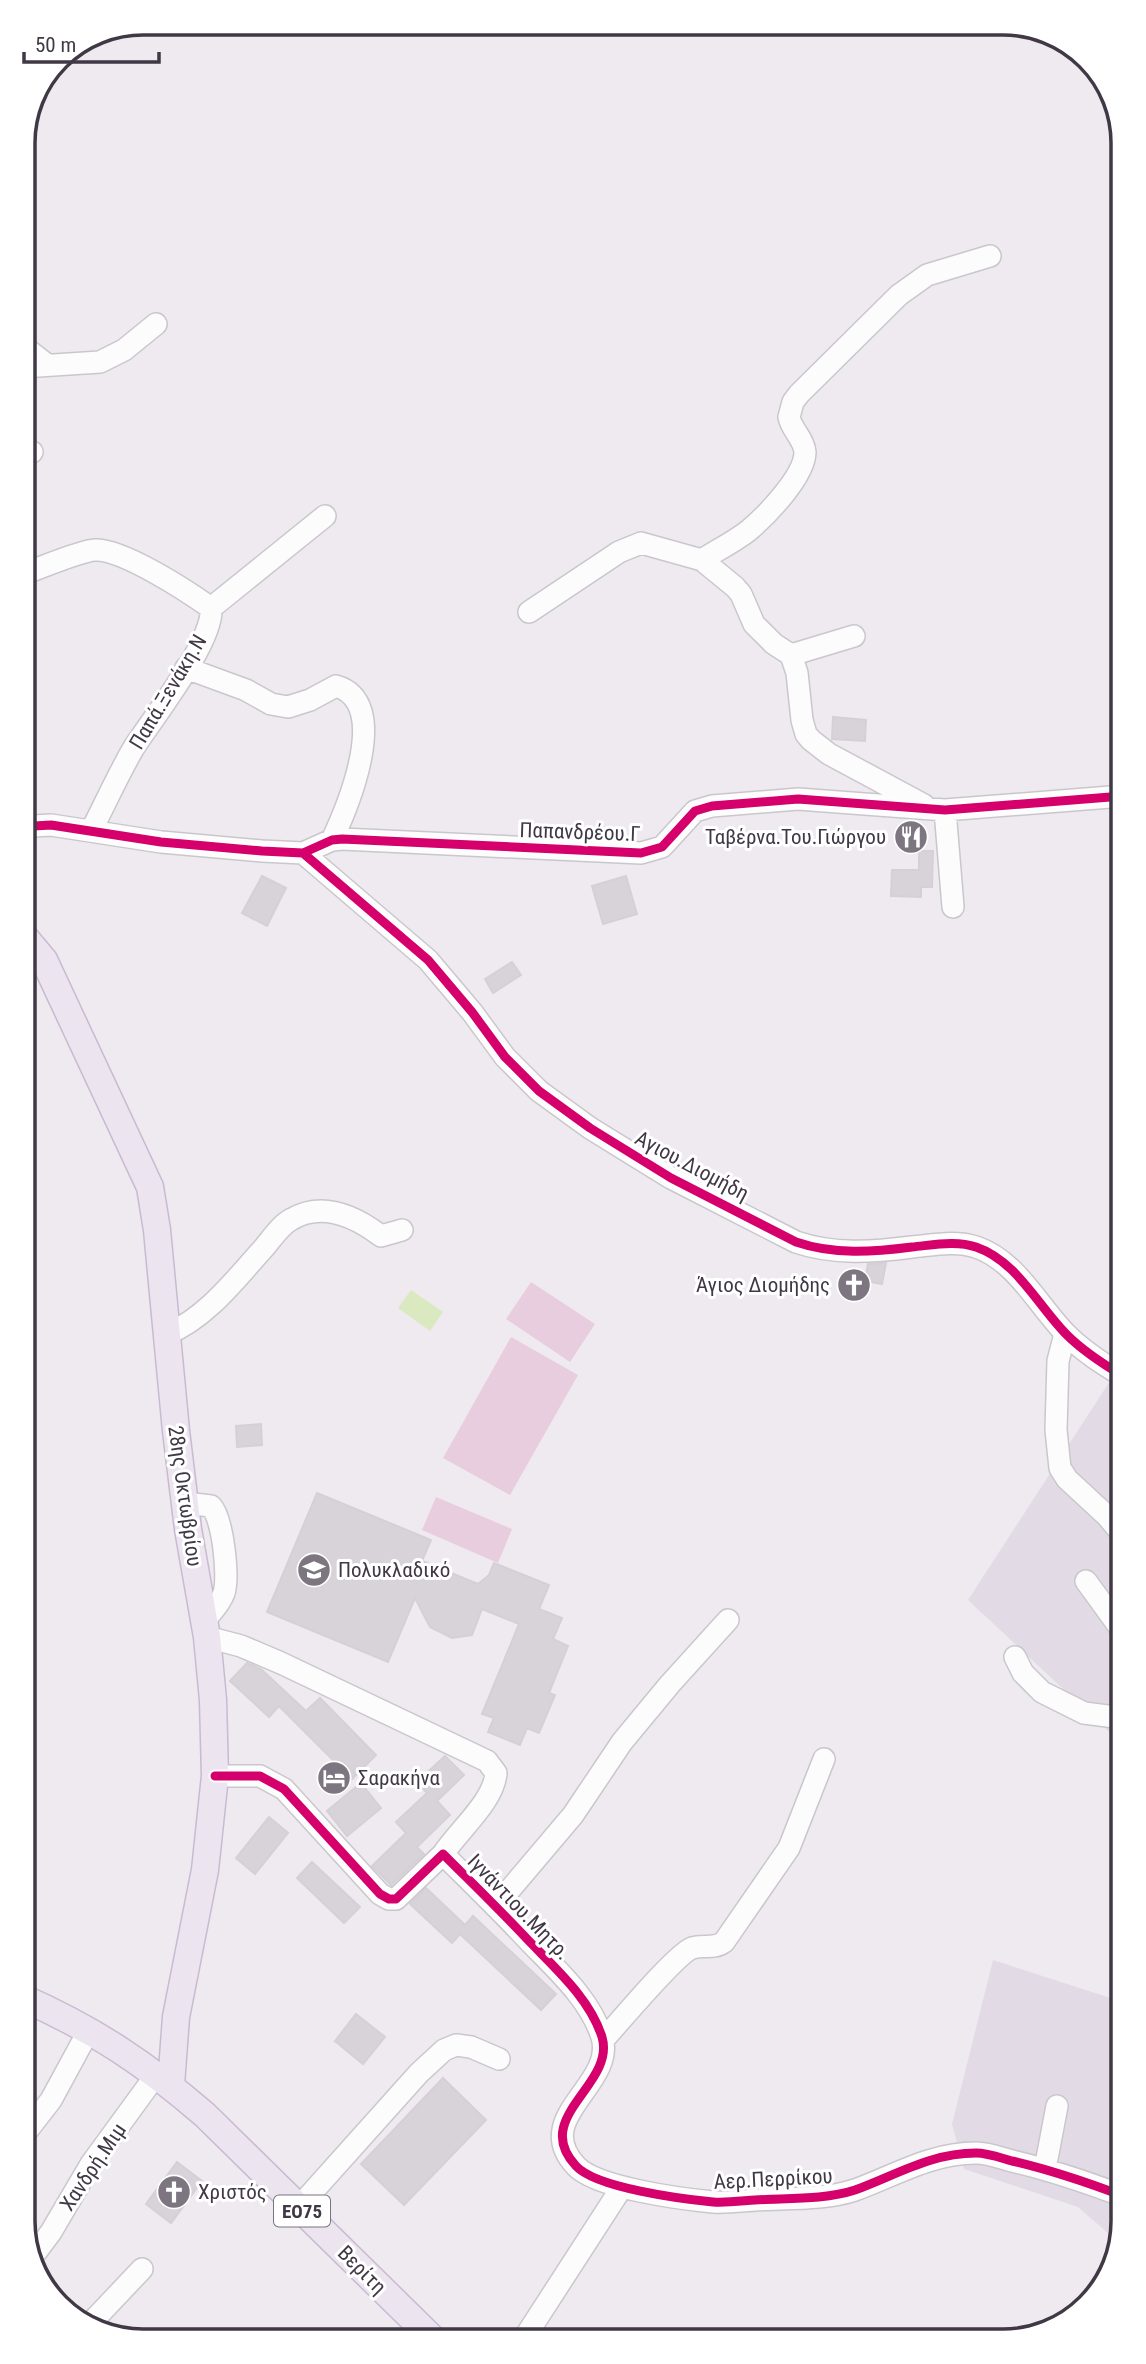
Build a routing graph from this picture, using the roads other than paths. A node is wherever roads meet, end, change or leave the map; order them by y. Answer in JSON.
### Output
{"nodes":[{"id":1,"x":990,"y":256,"type":"dead end"},
{"id":2,"x":156,"y":324,"type":"dead end"},
{"id":3,"x":35,"y":355,"type":"edge"},
{"id":4,"x":46,"y":364,"type":"junction"},
{"id":5,"x":35,"y":365,"type":"edge"},
{"id":6,"x":325,"y":516,"type":"dead end"},
{"id":7,"x":702,"y":560,"type":"junction"},
{"id":8,"x":35,"y":570,"type":"edge"},
{"id":9,"x":211,"y":608,"type":"junction"},
{"id":10,"x":529,"y":612,"type":"dead end"},
{"id":11,"x":854,"y":636,"type":"dead end"},
{"id":12,"x":791,"y":655,"type":"junction"},
{"id":13,"x":186,"y":668,"type":"junction"},
{"id":14,"x":1111,"y":797,"type":"edge"},
{"id":15,"x":937,"y":809,"type":"junction"},
{"id":16,"x":35,"y":826,"type":"edge"},
{"id":17,"x":91,"y":831,"type":"junction"},
{"id":18,"x":332,"y":840,"type":"junction"},
{"id":19,"x":303,"y":852,"type":"junction"},
{"id":20,"x":953,"y":907,"type":"dead end"},
{"id":21,"x":35,"y":949,"type":"edge"},
{"id":22,"x":402,"y":1230,"type":"dead end"},
{"id":23,"x":167,"y":1334,"type":"junction"},
{"id":24,"x":1065,"y":1334,"type":"junction"},
{"id":25,"x":1111,"y":1368,"type":"edge"},
{"id":26,"x":1111,"y":1521,"type":"edge"},
{"id":27,"x":1086,"y":1581,"type":"dead end"},
{"id":28,"x":1111,"y":1615,"type":"edge"},
{"id":29,"x":728,"y":1620,"type":"dead end"},
{"id":30,"x":206,"y":1628,"type":"junction"},
{"id":31,"x":1015,"y":1657,"type":"dead end"},
{"id":32,"x":1111,"y":1716,"type":"edge"},
{"id":33,"x":824,"y":1759,"type":"dead end"},
{"id":34,"x":215,"y":1776,"type":"junction"},
{"id":35,"x":443,"y":1854,"type":"junction"},
{"id":36,"x":496,"y":1906,"type":"junction"},
{"id":37,"x":35,"y":2004,"type":"edge"},
{"id":38,"x":89,"y":2030,"type":"junction"},
{"id":39,"x":603,"y":2040,"type":"junction"},
{"id":40,"x":499,"y":2059,"type":"dead end"},
{"id":41,"x":163,"y":2080,"type":"junction"},
{"id":42,"x":1057,"y":2106,"type":"dead end"},
{"id":43,"x":35,"y":2121,"type":"edge"},
{"id":44,"x":1045,"y":2169,"type":"junction"},
{"id":45,"x":622,"y":2187,"type":"junction"},
{"id":46,"x":1111,"y":2192,"type":"edge"},
{"id":47,"x":299,"y":2207,"type":"junction"},
{"id":48,"x":39,"y":2248,"type":"edge"},
{"id":49,"x":142,"y":2269,"type":"dead end"},
{"id":50,"x":95,"y":2318,"type":"edge"},
{"id":51,"x":423,"y":2329,"type":"edge"},
{"id":52,"x":530,"y":2329,"type":"edge"}],
"edges":[{"from":1,"to":7,"type":"street"},
{"from":2,"to":4,"type":"street"},
{"from":3,"to":4,"type":"street"},
{"from":4,"to":5,"type":"street"},
{"from":6,"to":9,"type":"street"},
{"from":7,"to":10,"type":"street"},
{"from":7,"to":12,"type":"street"},
{"from":8,"to":9,"type":"street","name":"Παπά.Ξενάκη.Ν"},
{"from":9,"to":13,"type":"street","name":"Παπά.Ξενάκη.Ν"},
{"from":11,"to":12,"type":"street"},
{"from":12,"to":15,"type":"street"},
{"from":13,"to":17,"type":"street","name":"Παπά.Ξενάκη.Ν"},
{"from":13,"to":18,"type":"street"},
{"from":14,"to":15,"type":"street","name":"Παπανδρέου.Γ"},
{"from":15,"to":18,"type":"street","name":"Παπανδρέου.Γ"},
{"from":15,"to":20,"type":"street"},
{"from":16,"to":17,"type":"street","name":"Παπανδρέου.Γ"},
{"from":17,"to":19,"type":"street","name":"Παπανδρέου.Γ"},
{"from":18,"to":19,"type":"street","name":"Παπανδρέου.Γ"},
{"from":19,"to":24,"type":"street","name":"Αγιου.Διομήδη"},
{"from":21,"to":23,"type":"main road","name":"28ης Οκτωβρίου"},
{"from":22,"to":23,"type":"street"},
{"from":23,"to":30,"type":"main road","name":"28ης Οκτωβρίου"},
{"from":24,"to":25,"type":"street","name":"Αγιου.Διομήδη"},
{"from":24,"to":26,"type":"street"},
{"from":27,"to":28,"type":"street"},
{"from":29,"to":36,"type":"street"},
{"from":30,"to":34,"type":"main road","name":"28ης Οκτωβρίου"},
{"from":30,"to":35,"type":"street"},
{"from":31,"to":32,"type":"street"},
{"from":33,"to":39,"type":"street"},
{"from":34,"to":35,"type":"street","name":"Ιγνάντιου.Μητρ."},
{"from":34,"to":41,"type":"main road","name":"28ης Οκτωβρίου"},
{"from":35,"to":36,"type":"street","name":"Ιγνάντιου.Μητρ."},
{"from":36,"to":39,"type":"street","name":"Ιγνάντιου.Μητρ."},
{"from":37,"to":38,"type":"main road","number":"ΕΟ75"},
{"from":38,"to":41,"type":"main road","number":"ΕΟ75"},
{"from":38,"to":43,"type":"street"},
{"from":39,"to":45,"type":"street"},
{"from":40,"to":47,"type":"street"},
{"from":41,"to":47,"type":"main road","name":"Βερίτη","number":"ΕΟ75"},
{"from":41,"to":48,"type":"street","name":"Χανδρή.Μιμ"},
{"from":42,"to":44,"type":"street"},
{"from":44,"to":45,"type":"street","name":"Αερ.Περρίκου"},
{"from":44,"to":46,"type":"street","name":"Αερ.Περρίκου"},
{"from":45,"to":52,"type":"street"},
{"from":47,"to":51,"type":"main road","name":"Βερίτη","number":"ΕΟ75"},
{"from":49,"to":50,"type":"street"}]}
